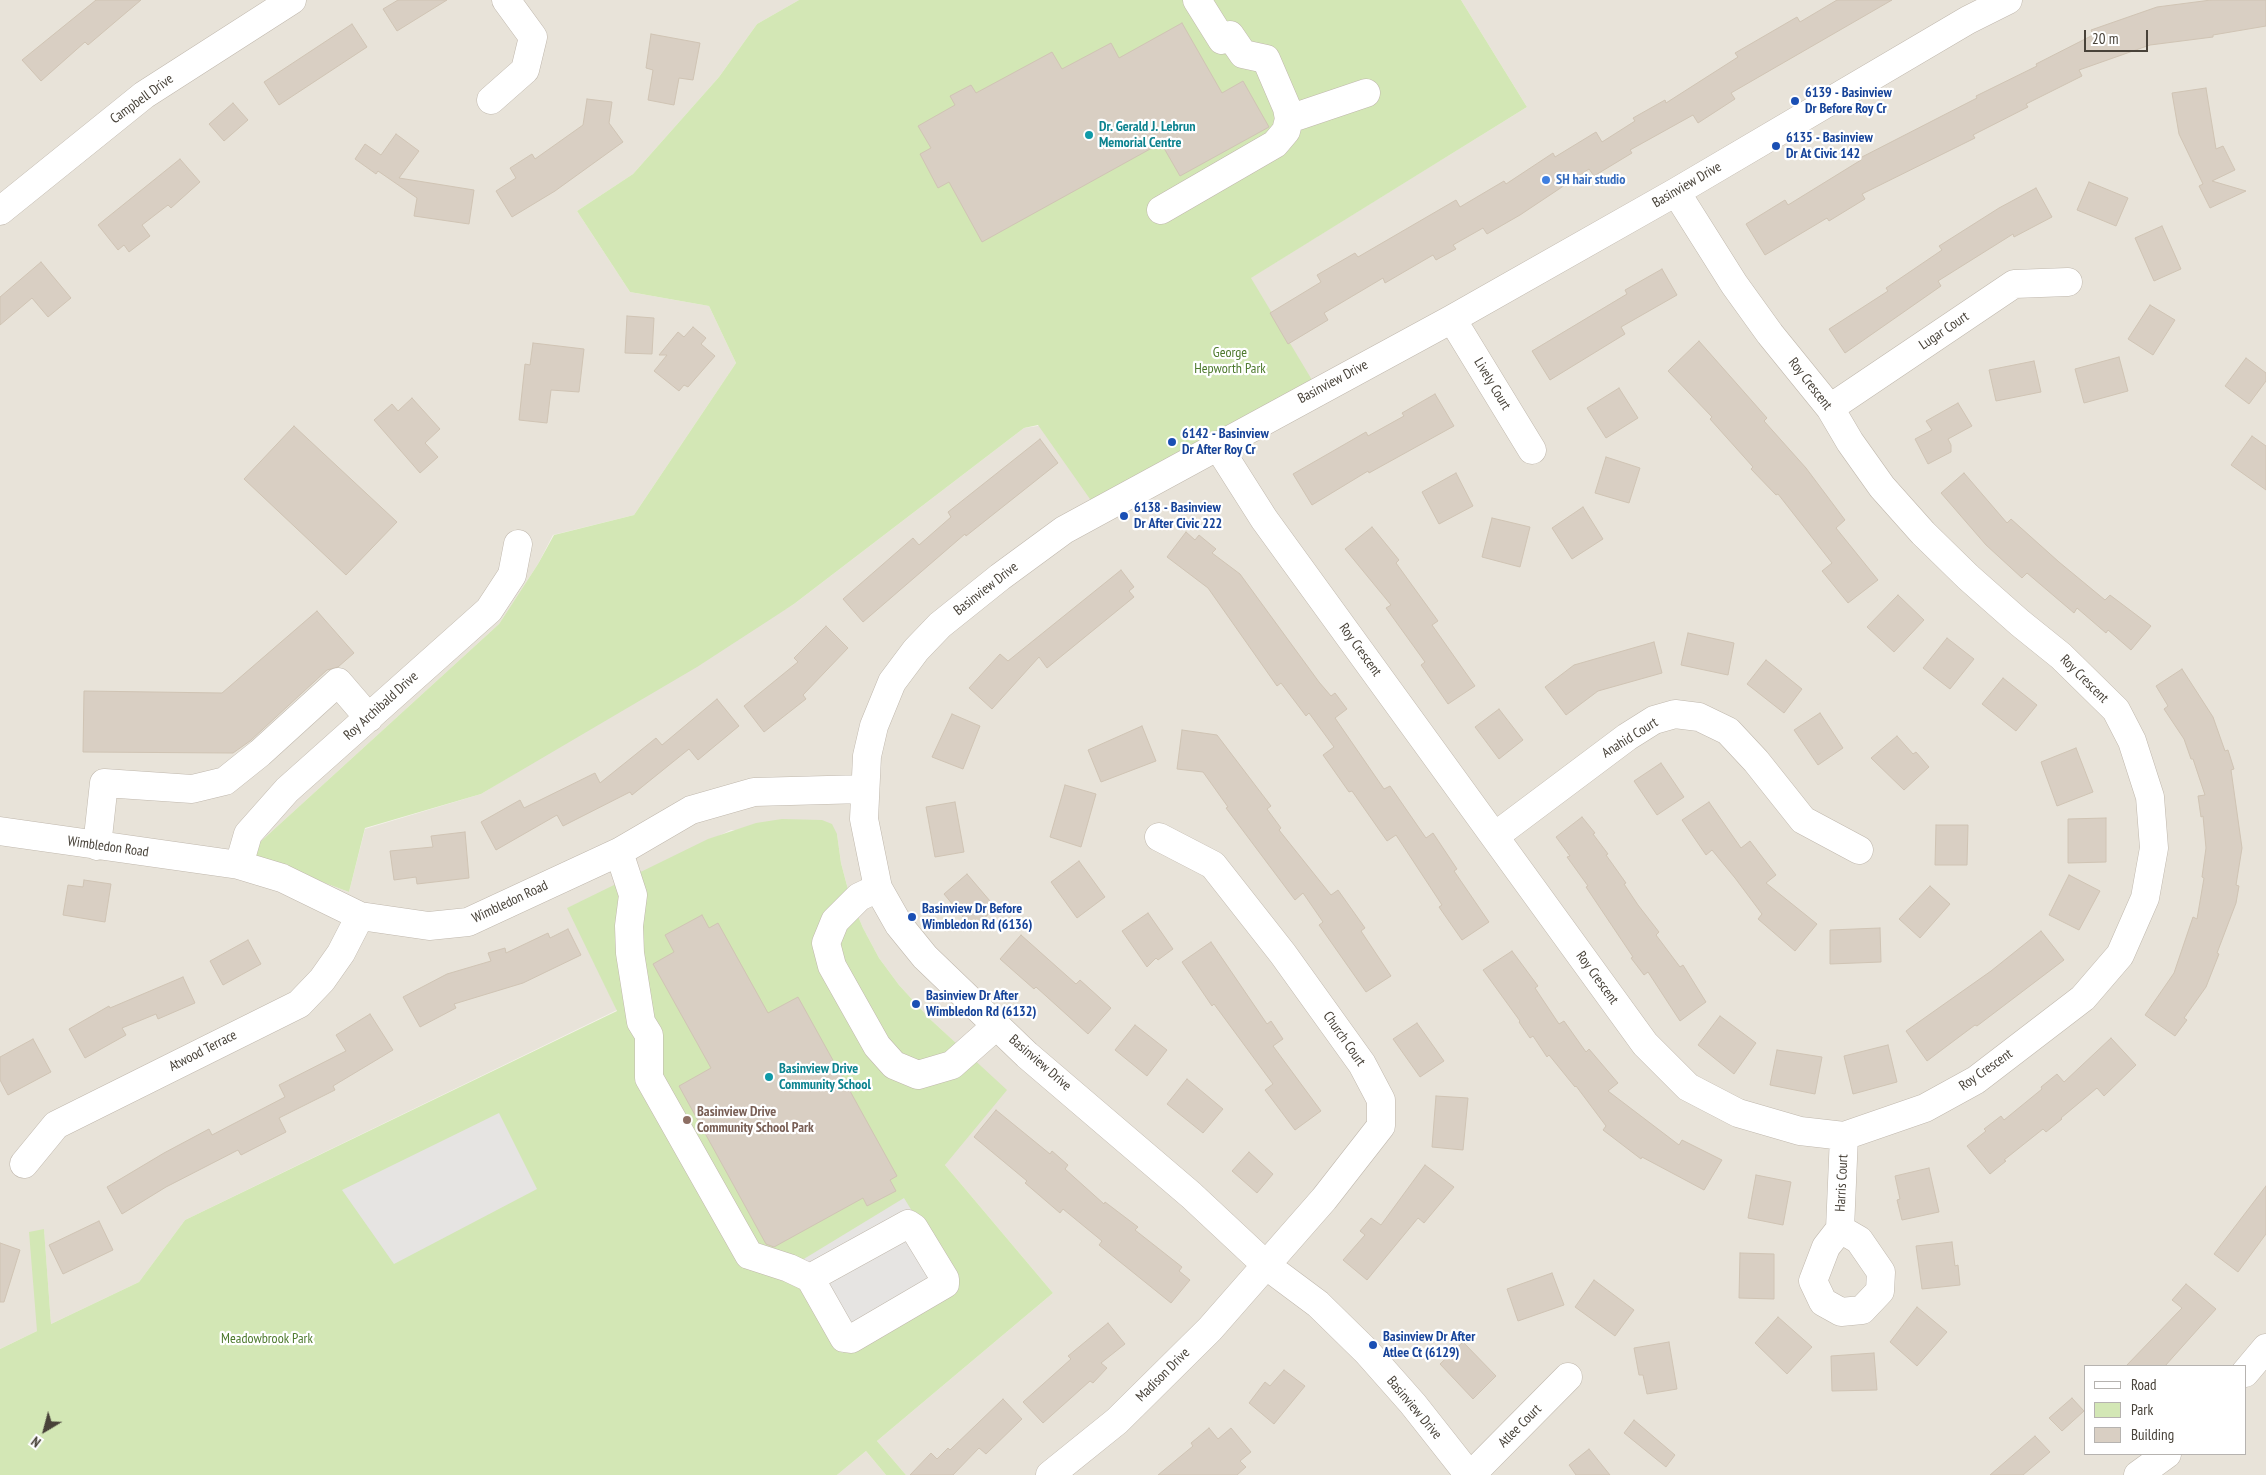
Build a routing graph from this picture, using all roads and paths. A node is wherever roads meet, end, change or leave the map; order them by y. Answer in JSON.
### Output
{"nodes":[{"id":1,"x":292,"y":0,"type":"edge"},
{"id":2,"x":506,"y":0,"type":"edge"},
{"id":3,"x":1197,"y":0,"type":"edge"},
{"id":4,"x":2008,"y":0,"type":"edge"},
{"id":5,"x":1366,"y":93,"type":"dead end"},
{"id":6,"x":491,"y":100,"type":"dead end"},
{"id":7,"x":1290,"y":119,"type":"junction"},
{"id":8,"x":1676,"y":192,"type":"junction"},
{"id":9,"x":1161,"y":210,"type":"dead end"},
{"id":10,"x":0,"y":211,"type":"edge"},
{"id":11,"x":2068,"y":282,"type":"dead end"},
{"id":12,"x":1452,"y":319,"type":"junction"},
{"id":13,"x":1830,"y":408,"type":"junction"},
{"id":14,"x":1217,"y":445,"type":"junction"},
{"id":15,"x":1532,"y":450,"type":"dead end"},
{"id":16,"x":518,"y":544,"type":"dead end"},
{"id":17,"x":369,"y":718,"type":"junction"},
{"id":18,"x":864,"y":789,"type":"junction"},
{"id":19,"x":0,"y":831,"type":"edge"},
{"id":20,"x":1495,"y":836,"type":"junction"},
{"id":21,"x":1159,"y":837,"type":"dead end"},
{"id":22,"x":97,"y":846,"type":"junction"},
{"id":23,"x":1859,"y":850,"type":"dead end"},
{"id":24,"x":619,"y":852,"type":"junction"},
{"id":25,"x":239,"y":865,"type":"junction"},
{"id":26,"x":878,"y":888,"type":"junction"},
{"id":27,"x":360,"y":916,"type":"junction"},
{"id":28,"x":996,"y":1026,"type":"junction"},
{"id":29,"x":1844,"y":1136,"type":"junction"},
{"id":30,"x":24,"y":1164,"type":"dead end"},
{"id":31,"x":1840,"y":1229,"type":"dead end"},
{"id":32,"x":1268,"y":1266,"type":"junction"},
{"id":33,"x":810,"y":1278,"type":"junction"},
{"id":34,"x":2266,"y":1348,"type":"edge"},
{"id":35,"x":2246,"y":1372,"type":"edge"},
{"id":36,"x":1568,"y":1377,"type":"dead end"},
{"id":37,"x":2166,"y":1455,"type":"edge"},
{"id":38,"x":1050,"y":1475,"type":"edge"},
{"id":39,"x":1470,"y":1475,"type":"edge"},
{"id":40,"x":2138,"y":1475,"type":"edge"}],
"edges":[{"from":1,"to":10,"type":"street","name":"Campbell Drive"},
{"from":2,"to":6,"type":"street"},
{"from":3,"to":7,"type":"street"},
{"from":4,"to":8,"type":"street","name":"Basinview Drive"},
{"from":5,"to":7,"type":"street"},
{"from":7,"to":9,"type":"street"},
{"from":8,"to":12,"type":"street","name":"Basinview Drive"},
{"from":8,"to":13,"type":"street","name":"Roy Crescent"},
{"from":11,"to":13,"type":"street","name":"Lugar Court"},
{"from":12,"to":14,"type":"street","name":"Basinview Drive"},
{"from":12,"to":15,"type":"street","name":"Lively Court"},
{"from":13,"to":29,"type":"street","name":"Roy Crescent"},
{"from":14,"to":18,"type":"street","name":"Basinview Drive"},
{"from":14,"to":20,"type":"street","name":"Roy Crescent"},
{"from":16,"to":17,"type":"street","name":"Roy Archibald Drive"},
{"from":17,"to":22,"type":"street"},
{"from":17,"to":25,"type":"street","name":"Roy Archibald Drive"},
{"from":18,"to":24,"type":"street","name":"Wimbledon Road"},
{"from":18,"to":26,"type":"street","name":"Basinview Drive"},
{"from":19,"to":22,"type":"street","name":"Wimbledon Road"},
{"from":20,"to":23,"type":"street","name":"Anahid Court"},
{"from":20,"to":29,"type":"street","name":"Roy Crescent"},
{"from":21,"to":32,"type":"street","name":"Church Court"},
{"from":22,"to":25,"type":"street","name":"Wimbledon Road"},
{"from":24,"to":27,"type":"street","name":"Wimbledon Road"},
{"from":24,"to":33,"type":"street"},
{"from":25,"to":27,"type":"street","name":"Wimbledon Road"},
{"from":26,"to":28,"type":"street","name":"Basinview Drive"},
{"from":26,"to":28,"type":"street"},
{"from":27,"to":30,"type":"street","name":"Atwood Terrace"},
{"from":28,"to":32,"type":"street","name":"Basinview Drive"},
{"from":29,"to":31,"type":"street","name":"Harris Court"},
{"from":32,"to":38,"type":"street","name":"Madison Drive"},
{"from":32,"to":39,"type":"street","name":"Basinview Drive"},
{"from":33,"to":33,"type":"street"},
{"from":34,"to":35,"type":"street"},
{"from":36,"to":39,"type":"street","name":"Atlee Court"},
{"from":37,"to":40,"type":"street"}]}
